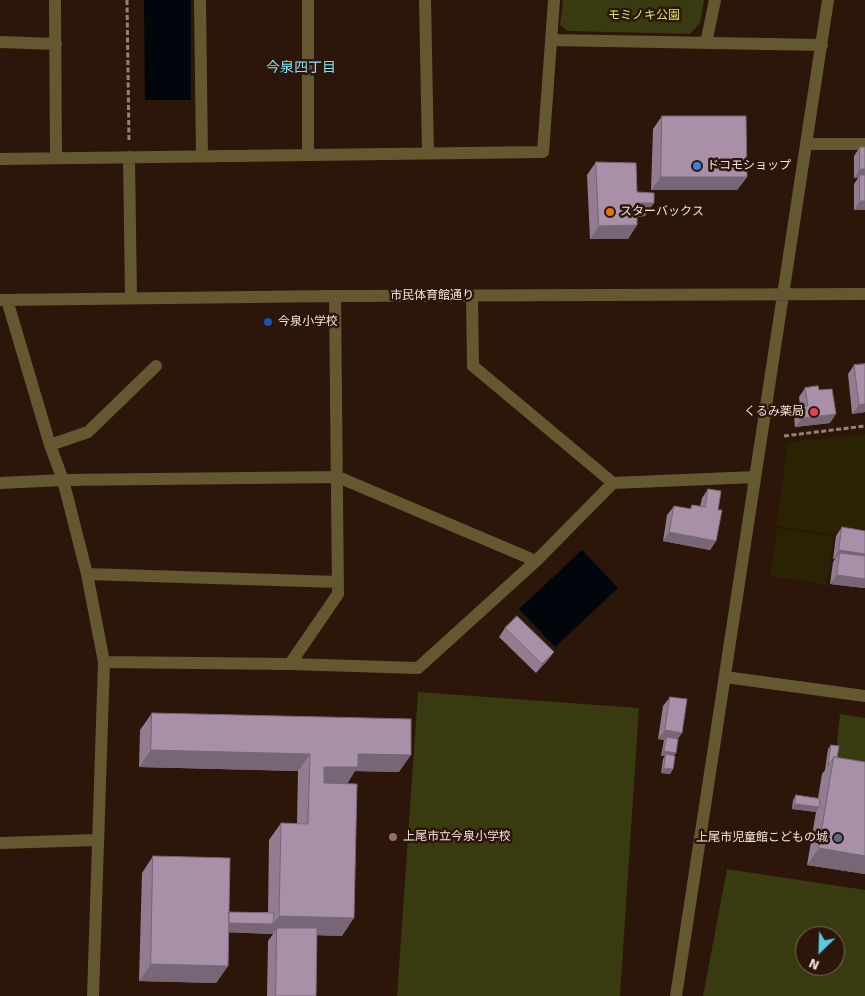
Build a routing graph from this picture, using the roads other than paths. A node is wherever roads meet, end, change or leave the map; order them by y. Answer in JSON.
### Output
{"nodes":[{"id":1,"x":55,"y":0,"type":"edge"},
{"id":2,"x":200,"y":0,"type":"edge"},
{"id":3,"x":308,"y":0,"type":"edge"},
{"id":4,"x":425,"y":0,"type":"edge"},
{"id":5,"x":554,"y":0,"type":"edge"},
{"id":6,"x":716,"y":0,"type":"edge"},
{"id":7,"x":828,"y":0,"type":"edge"},
{"id":8,"x":551,"y":40,"type":"junction"},
{"id":9,"x":0,"y":42,"type":"edge"},
{"id":10,"x":706,"y":43,"type":"junction"},
{"id":11,"x":56,"y":44,"type":"junction"},
{"id":12,"x":822,"y":45,"type":"junction"},
{"id":13,"x":806,"y":144,"type":"junction"},
{"id":14,"x":865,"y":144,"type":"edge"},
{"id":15,"x":428,"y":153,"type":"junction"},
{"id":16,"x":308,"y":154,"type":"junction"},
{"id":17,"x":202,"y":156,"type":"junction"},
{"id":18,"x":129,"y":157,"type":"junction"},
{"id":19,"x":0,"y":158,"type":"edge"},
{"id":20,"x":56,"y":158,"type":"junction"},
{"id":21,"x":865,"y":294,"type":"edge"},
{"id":22,"x":335,"y":296,"type":"junction"},
{"id":23,"x":472,"y":296,"type":"junction"},
{"id":24,"x":783,"y":296,"type":"junction"},
{"id":25,"x":132,"y":298,"type":"junction"},
{"id":26,"x":3,"y":300,"type":"edge"},
{"id":27,"x":156,"y":366,"type":"dead end"},
{"id":28,"x":50,"y":445,"type":"junction"},
{"id":29,"x":338,"y":477,"type":"junction"},
{"id":30,"x":755,"y":478,"type":"junction"},
{"id":31,"x":62,"y":480,"type":"junction"},
{"id":32,"x":0,"y":483,"type":"edge"},
{"id":33,"x":613,"y":483,"type":"junction"},
{"id":34,"x":536,"y":561,"type":"junction"},
{"id":35,"x":87,"y":574,"type":"junction"},
{"id":36,"x":338,"y":582,"type":"junction"},
{"id":37,"x":104,"y":662,"type":"junction"},
{"id":38,"x":290,"y":664,"type":"junction"},
{"id":39,"x":725,"y":677,"type":"junction"},
{"id":40,"x":865,"y":696,"type":"edge"},
{"id":41,"x":97,"y":840,"type":"junction"},
{"id":42,"x":0,"y":843,"type":"edge"},
{"id":43,"x":93,"y":996,"type":"edge"},
{"id":44,"x":676,"y":996,"type":"edge"}],
"edges":[{"from":1,"to":11,"type":"street"},
{"from":2,"to":17,"type":"street"},
{"from":3,"to":16,"type":"street"},
{"from":4,"to":15,"type":"street"},
{"from":5,"to":8,"type":"street"},
{"from":6,"to":10,"type":"street"},
{"from":7,"to":12,"type":"street"},
{"from":8,"to":10,"type":"street"},
{"from":8,"to":15,"type":"street"},
{"from":9,"to":11,"type":"street"},
{"from":10,"to":12,"type":"street"},
{"from":11,"to":20,"type":"street"},
{"from":12,"to":13,"type":"street"},
{"from":13,"to":14,"type":"street"},
{"from":13,"to":24,"type":"street"},
{"from":15,"to":16,"type":"street"},
{"from":16,"to":17,"type":"street"},
{"from":17,"to":18,"type":"street"},
{"from":18,"to":20,"type":"street"},
{"from":18,"to":25,"type":"street"},
{"from":19,"to":20,"type":"street"},
{"from":21,"to":24,"type":"street","name":"市民体育館通り"},
{"from":22,"to":23,"type":"street","name":"市民体育館通り"},
{"from":22,"to":25,"type":"street","name":"市民体育館通り"},
{"from":22,"to":29,"type":"street"},
{"from":23,"to":24,"type":"street","name":"市民体育館通り"},
{"from":23,"to":33,"type":"street"},
{"from":24,"to":30,"type":"street"},
{"from":25,"to":26,"type":"street","name":"市民体育館通り"},
{"from":26,"to":28,"type":"street"},
{"from":27,"to":28,"type":"street"},
{"from":28,"to":31,"type":"street"},
{"from":29,"to":31,"type":"street"},
{"from":29,"to":34,"type":"street"},
{"from":29,"to":36,"type":"street"},
{"from":30,"to":33,"type":"street"},
{"from":30,"to":39,"type":"street"},
{"from":31,"to":32,"type":"street"},
{"from":31,"to":35,"type":"street"},
{"from":33,"to":34,"type":"street"},
{"from":34,"to":38,"type":"street"},
{"from":35,"to":36,"type":"street"},
{"from":35,"to":37,"type":"street"},
{"from":36,"to":38,"type":"street"},
{"from":37,"to":38,"type":"street"},
{"from":37,"to":41,"type":"street"},
{"from":39,"to":40,"type":"street"},
{"from":39,"to":44,"type":"street"},
{"from":41,"to":42,"type":"street"},
{"from":41,"to":43,"type":"street"}]}
